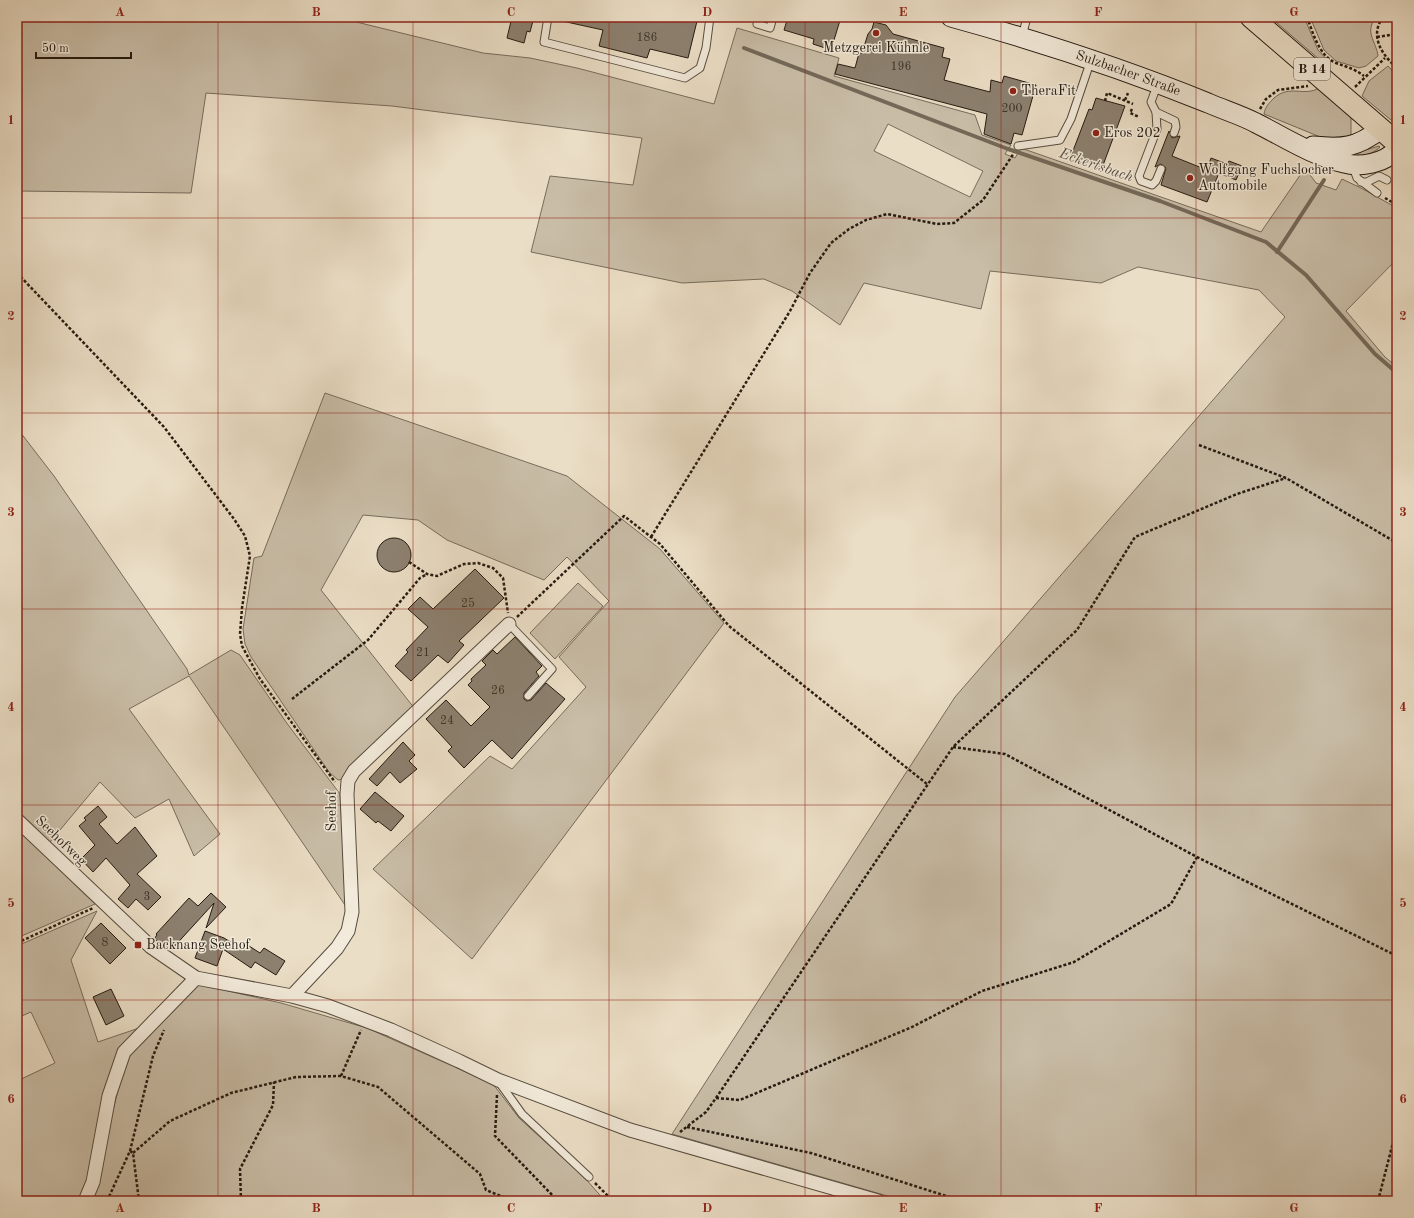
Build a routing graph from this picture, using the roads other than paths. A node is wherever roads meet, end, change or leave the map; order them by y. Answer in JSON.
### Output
{"nodes":[{"id":1,"x":548,"y":17,"type":"edge"},
{"id":2,"x":710,"y":17,"type":"edge"},
{"id":3,"x":773,"y":17,"type":"edge"},
{"id":4,"x":951,"y":17,"type":"edge"},
{"id":5,"x":1027,"y":17,"type":"edge"},
{"id":6,"x":1251,"y":17,"type":"edge"},
{"id":7,"x":759,"y":18,"type":"edge"},
{"id":8,"x":1022,"y":37,"type":"junction"},
{"id":9,"x":1091,"y":60,"type":"junction"},
{"id":10,"x":1158,"y":82,"type":"junction"},
{"id":11,"x":1156,"y":112,"type":"junction"},
{"id":12,"x":1381,"y":130,"type":"junction"},
{"id":13,"x":1174,"y":133,"type":"dead end"},
{"id":14,"x":1397,"y":142,"type":"edge"},
{"id":15,"x":1299,"y":145,"type":"junction"},
{"id":16,"x":1018,"y":146,"type":"dead end"},
{"id":17,"x":1397,"y":150,"type":"edge"},
{"id":18,"x":1352,"y":164,"type":"junction"},
{"id":19,"x":1161,"y":169,"type":"dead end"},
{"id":20,"x":1387,"y":180,"type":"dead end"},
{"id":21,"x":1361,"y":182,"type":"junction"},
{"id":22,"x":1377,"y":193,"type":"road end"},
{"id":23,"x":509,"y":624,"type":"joint"},
{"id":24,"x":528,"y":696,"type":"dead end"},
{"id":25,"x":17,"y":820,"type":"edge"},
{"id":26,"x":196,"y":978,"type":"junction"},
{"id":27,"x":292,"y":996,"type":"junction"},
{"id":28,"x":498,"y":1080,"type":"junction"},
{"id":29,"x":589,"y":1177,"type":"road end"},
{"id":30,"x":85,"y":1201,"type":"edge"},
{"id":31,"x":878,"y":1201,"type":"edge"}],
"edges":[{"from":1,"to":2,"type":"lane"},
{"from":3,"to":7,"type":"lane"},
{"from":4,"to":8,"type":"street","name":"Sulzbacher Straße"},
{"from":5,"to":8,"type":"lane"},
{"from":6,"to":12,"type":"main road","number":"B 14"},
{"from":8,"to":9,"type":"street","name":"Sulzbacher Straße"},
{"from":9,"to":10,"type":"street","name":"Sulzbacher Straße"},
{"from":9,"to":16,"type":"lane"},
{"from":10,"to":11,"type":"lane"},
{"from":10,"to":15,"type":"street","name":"Sulzbacher Straße"},
{"from":11,"to":13,"type":"lane"},
{"from":11,"to":19,"type":"lane"},
{"from":12,"to":14,"type":"main road","number":"B 14"},
{"from":12,"to":15,"type":"street"},
{"from":15,"to":18,"type":"street","name":"Sulzbacher Straße"},
{"from":17,"to":18,"type":"street","name":"Sulzbacher Straße"},
{"from":18,"to":21,"type":"lane"},
{"from":20,"to":21,"type":"lane"},
{"from":21,"to":22,"type":"lane"},
{"from":23,"to":24,"type":"lane"},
{"from":23,"to":27,"type":"street","name":"Seehof"},
{"from":25,"to":26,"type":"street","name":"Seehofweg"},
{"from":26,"to":27,"type":"street"},
{"from":26,"to":30,"type":"street"},
{"from":27,"to":28,"type":"street"},
{"from":28,"to":29,"type":"lane"},
{"from":28,"to":31,"type":"street"}]}
